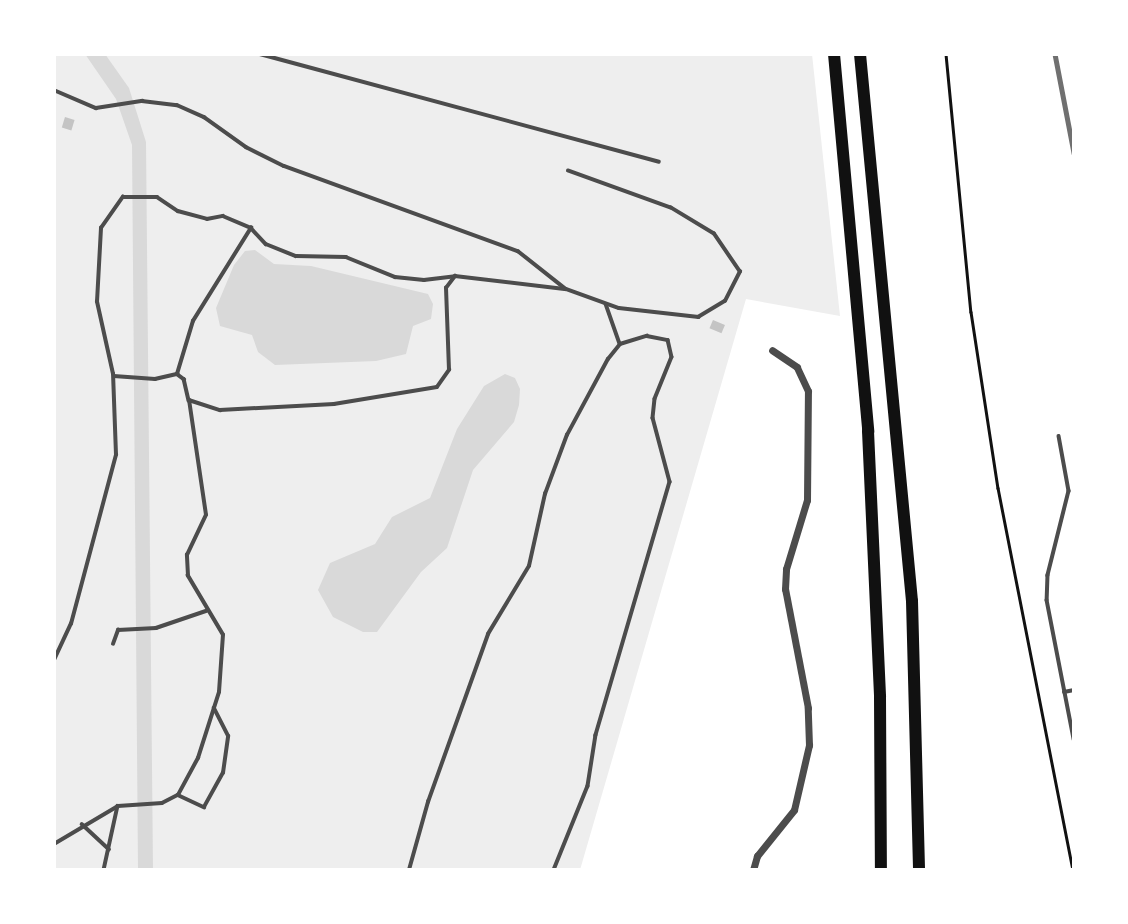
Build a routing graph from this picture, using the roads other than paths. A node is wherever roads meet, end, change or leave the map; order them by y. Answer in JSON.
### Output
{"nodes":[{"id":1,"x":260,"y":54,"type":"edge"},
{"id":2,"x":834,"y":54,"type":"edge"},
{"id":3,"x":860,"y":54,"type":"edge"},
{"id":4,"x":54,"y":90,"type":"edge"},
{"id":5,"x":659,"y":162,"type":"dead end"},
{"id":6,"x":568,"y":171,"type":"dead end"},
{"id":7,"x":251,"y":228,"type":"junction"},
{"id":8,"x":455,"y":276,"type":"junction"},
{"id":9,"x":566,"y":289,"type":"junction"},
{"id":10,"x":607,"y":304,"type":"junction"},
{"id":11,"x":621,"y":344,"type":"junction"},
{"id":12,"x":772,"y":351,"type":"dead end"},
{"id":13,"x":177,"y":374,"type":"junction"},
{"id":14,"x":114,"y":376,"type":"junction"},
{"id":15,"x":188,"y":400,"type":"junction"},
{"id":16,"x":1059,"y":436,"type":"dead end"},
{"id":17,"x":206,"y":611,"type":"junction"},
{"id":18,"x":113,"y":644,"type":"dead end"},
{"id":19,"x":54,"y":660,"type":"edge"},
{"id":20,"x":1074,"y":691,"type":"edge"},
{"id":21,"x":1064,"y":692,"type":"junction"},
{"id":22,"x":214,"y":708,"type":"junction"},
{"id":23,"x":1072,"y":720,"type":"edge"},
{"id":24,"x":1074,"y":739,"type":"edge"},
{"id":25,"x":178,"y":795,"type":"junction"},
{"id":26,"x":118,"y":806,"type":"junction"},
{"id":27,"x":82,"y":824,"type":"junction"},
{"id":28,"x":54,"y":844,"type":"edge"},
{"id":29,"x":109,"y":849,"type":"junction"},
{"id":30,"x":104,"y":870,"type":"edge"},
{"id":31,"x":409,"y":870,"type":"edge"},
{"id":32,"x":554,"y":870,"type":"edge"},
{"id":33,"x":753,"y":870,"type":"edge"},
{"id":34,"x":881,"y":870,"type":"edge"},
{"id":35,"x":919,"y":870,"type":"edge"}],
"edges":[{"from":1,"to":5,"type":"lane"},
{"from":2,"to":34,"type":"highway"},
{"from":3,"to":35,"type":"highway"},
{"from":4,"to":9,"type":"lane"},
{"from":6,"to":10,"type":"lane"},
{"from":7,"to":8,"type":"lane"},
{"from":7,"to":13,"type":"lane"},
{"from":7,"to":14,"type":"lane"},
{"from":8,"to":9,"type":"lane"},
{"from":8,"to":15,"type":"lane"},
{"from":9,"to":10,"type":"lane"},
{"from":10,"to":11,"type":"lane"},
{"from":11,"to":31,"type":"lane"},
{"from":11,"to":32,"type":"lane"},
{"from":12,"to":33,"type":"street"},
{"from":13,"to":14,"type":"lane"},
{"from":13,"to":15,"type":"lane"},
{"from":14,"to":19,"type":"lane"},
{"from":15,"to":17,"type":"lane"},
{"from":16,"to":21,"type":"lane"},
{"from":17,"to":18,"type":"lane"},
{"from":17,"to":22,"type":"lane"},
{"from":20,"to":21,"type":"lane"},
{"from":21,"to":23,"type":"lane"},
{"from":22,"to":25,"type":"lane"},
{"from":22,"to":25,"type":"lane"},
{"from":23,"to":24,"type":"lane"},
{"from":25,"to":26,"type":"lane"},
{"from":26,"to":27,"type":"lane"},
{"from":26,"to":29,"type":"lane"},
{"from":27,"to":28,"type":"lane"},
{"from":27,"to":29,"type":"lane"},
{"from":29,"to":30,"type":"lane"}]}
